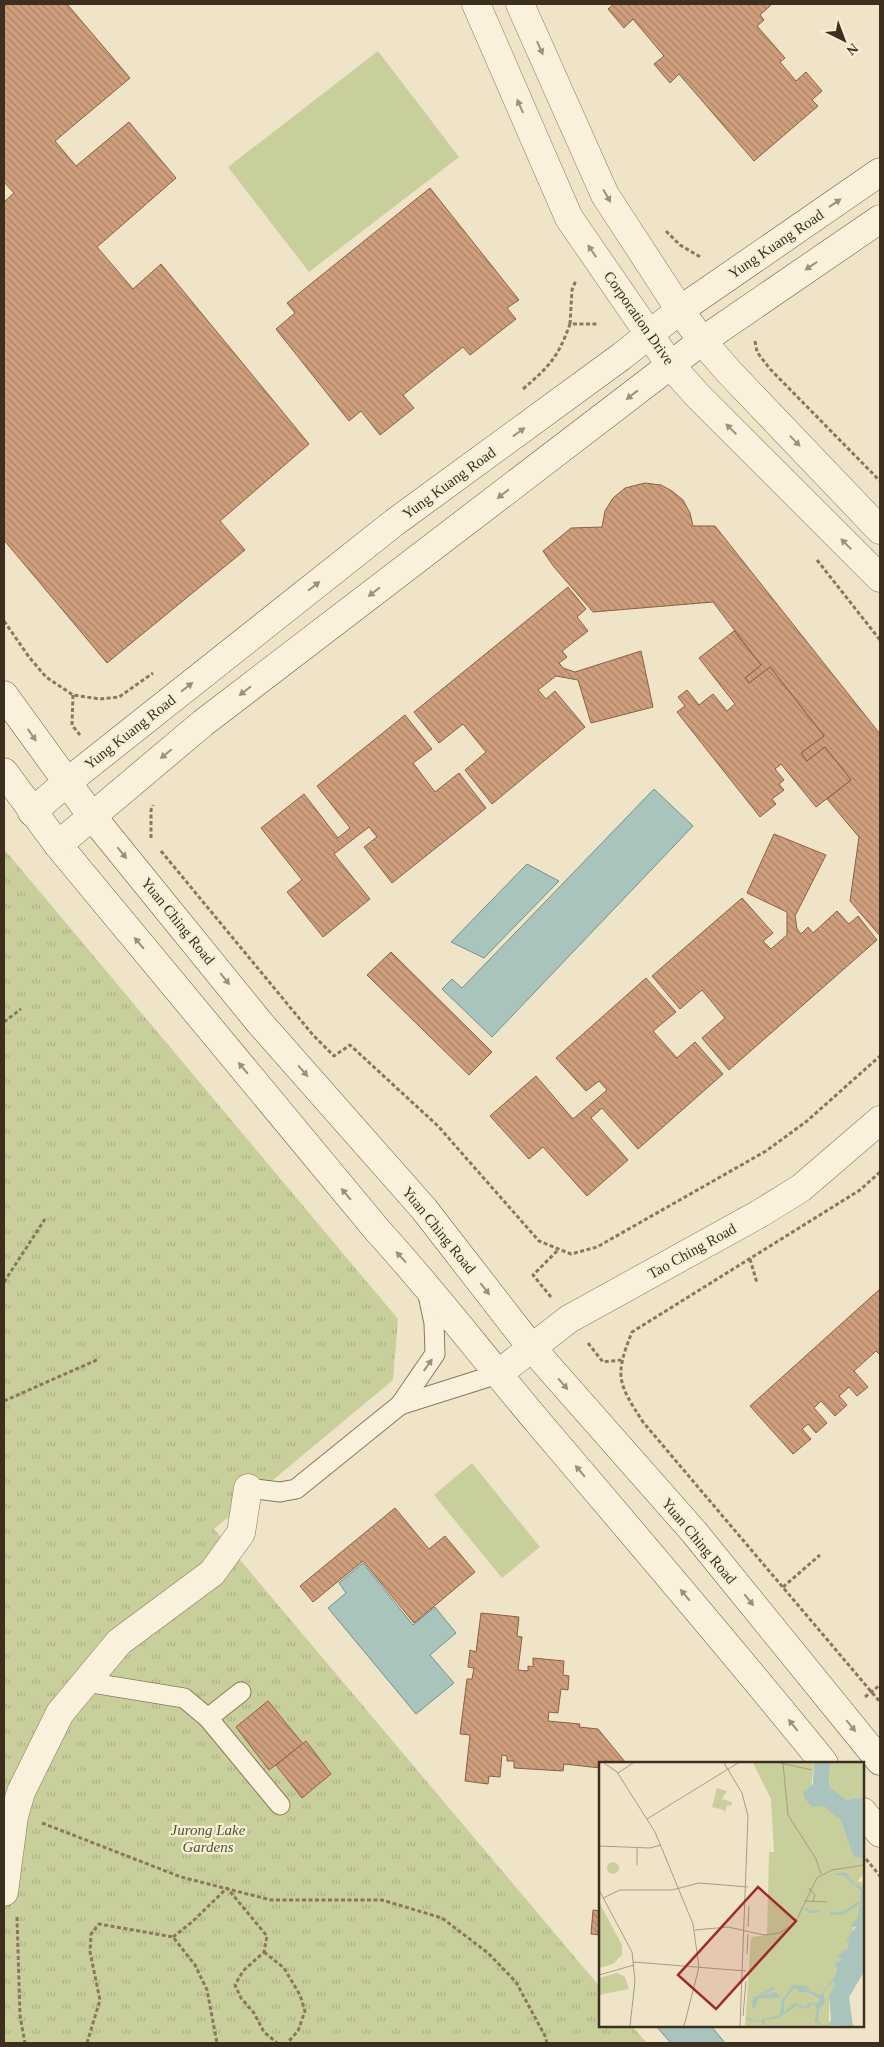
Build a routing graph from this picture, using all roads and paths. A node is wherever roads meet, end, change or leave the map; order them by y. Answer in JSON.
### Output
{"nodes":[{"id":1,"x":476,"y":4,"type":"edge"},
{"id":2,"x":520,"y":4,"type":"edge"},
{"id":3,"x":880,"y":172,"type":"edge"},
{"id":4,"x":880,"y":219,"type":"edge"},
{"id":5,"x":578,"y":278,"type":"dead end"},
{"id":6,"x":680,"y":310,"type":"junction"},
{"id":7,"x":570,"y":324,"type":"dead end"},
{"id":8,"x":649,"y":335,"type":"junction"},
{"id":9,"x":702,"y":341,"type":"junction"},
{"id":10,"x":758,"y":352,"type":"dead end"},
{"id":11,"x":671,"y":366,"type":"junction"},
{"id":12,"x":880,"y":481,"type":"edge"},
{"id":13,"x":880,"y":530,"type":"edge"},
{"id":14,"x":880,"y":578,"type":"edge"},
{"id":15,"x":4,"y":621,"type":"edge"},
{"id":16,"x":4,"y":695,"type":"edge"},
{"id":17,"x":73,"y":695,"type":"dead end"},
{"id":18,"x":4,"y":772,"type":"edge"},
{"id":19,"x":66,"y":783,"type":"junction"},
{"id":20,"x":151,"y":810,"type":"dead end"},
{"id":21,"x":32,"y":812,"type":"junction"},
{"id":22,"x":91,"y":815,"type":"junction"},
{"id":23,"x":58,"y":845,"type":"junction"},
{"id":24,"x":21,"y":1009,"type":"dead end"},
{"id":25,"x":4,"y":1022,"type":"edge"},
{"id":26,"x":880,"y":1056,"type":"edge"},
{"id":27,"x":880,"y":1120,"type":"edge"},
{"id":28,"x":880,"y":1172,"type":"edge"},
{"id":29,"x":45,"y":1219,"type":"dead end"},
{"id":30,"x":750,"y":1259,"type":"junction"},
{"id":31,"x":4,"y":1282,"type":"edge"},
{"id":32,"x":425,"y":1283,"type":"junction"},
{"id":33,"x":757,"y":1283,"type":"dead end"},
{"id":34,"x":531,"y":1347,"type":"junction"},
{"id":35,"x":99,"y":1359,"type":"dead end"},
{"id":36,"x":498,"y":1374,"type":"junction"},
{"id":37,"x":4,"y":1401,"type":"edge"},
{"id":38,"x":400,"y":1405,"type":"junction"},
{"id":39,"x":248,"y":1488,"type":"joint"},
{"id":40,"x":820,"y":1556,"type":"dead end"},
{"id":41,"x":783,"y":1587,"type":"junction"},
{"id":42,"x":86,"y":1682,"type":"junction"},
{"id":43,"x":241,"y":1692,"type":"dead end"},
{"id":44,"x":880,"y":1702,"type":"edge"},
{"id":45,"x":208,"y":1718,"type":"junction"},
{"id":46,"x":823,"y":1762,"type":"edge"},
{"id":47,"x":880,"y":1762,"type":"edge"},
{"id":48,"x":280,"y":1805,"type":"dead end"},
{"id":49,"x":864,"y":1813,"type":"edge"},
{"id":50,"x":37,"y":1821,"type":"dead end"},
{"id":51,"x":880,"y":1833,"type":"edge"},
{"id":52,"x":864,"y":1856,"type":"edge"},
{"id":53,"x":880,"y":1876,"type":"edge"},
{"id":54,"x":227,"y":1888,"type":"junction"},
{"id":55,"x":4,"y":1892,"type":"edge"},
{"id":56,"x":173,"y":1937,"type":"junction"},
{"id":57,"x":264,"y":1952,"type":"junction"},
{"id":58,"x":87,"y":2043,"type":"edge"},
{"id":59,"x":217,"y":2043,"type":"edge"},
{"id":60,"x":276,"y":2043,"type":"edge"},
{"id":61,"x":287,"y":2043,"type":"edge"},
{"id":62,"x":547,"y":2043,"type":"edge"}],
"edges":[{"from":8,"to":1,"type":"street","name":"Corporation Drive","one_way":true},
{"from":2,"to":6,"type":"street","one_way":true},
{"from":6,"to":3,"type":"street","name":"Yung Kuang Road","one_way":true},
{"from":4,"to":9,"type":"street","one_way":true},
{"from":5,"to":7,"type":"path"},
{"from":6,"to":8,"type":"street","name":"Yung Kuang Road"},
{"from":6,"to":9,"type":"street"},
{"from":8,"to":11,"type":"street","name":"Corporation Drive"},
{"from":19,"to":8,"type":"street","name":"Yung Kuang Road","one_way":true},
{"from":9,"to":11,"type":"street"},
{"from":9,"to":13,"type":"street","one_way":true},
{"from":10,"to":12,"type":"path"},
{"from":14,"to":11,"type":"street","name":"Corporation Drive","one_way":true},
{"from":11,"to":22,"type":"street","one_way":true},
{"from":15,"to":17,"type":"path"},
{"from":16,"to":19,"type":"street","name":"Yuan Ching Road","one_way":true},
{"from":18,"to":21,"type":"street"},
{"from":19,"to":21,"type":"street","name":"Yung Kuang Road"},
{"from":19,"to":22,"type":"street","name":"Yuan Ching Road"},
{"from":20,"to":26,"type":"path"},
{"from":21,"to":23,"type":"street"},
{"from":22,"to":23,"type":"street"},
{"from":22,"to":34,"type":"street","name":"Yuan Ching Road","one_way":true},
{"from":32,"to":23,"type":"street","one_way":true},
{"from":24,"to":25,"type":"path"},
{"from":27,"to":34,"type":"street","name":"Tao Ching Road"},
{"from":28,"to":30,"type":"path"},
{"from":29,"to":31,"type":"path"},
{"from":30,"to":33,"type":"path"},
{"from":30,"to":41,"type":"path"},
{"from":32,"to":36,"type":"street"},
{"from":38,"to":32,"type":"lane","one_way":true},
{"from":34,"to":36,"type":"street","name":"Tao Ching Road"},
{"from":34,"to":47,"type":"street","name":"Yuan Ching Road","one_way":true},
{"from":35,"to":37,"type":"path"},
{"from":36,"to":38,"type":"lane"},
{"from":46,"to":36,"type":"street","one_way":true},
{"from":38,"to":39,"type":"lane"},
{"from":39,"to":42,"type":"street"},
{"from":40,"to":41,"type":"path"},
{"from":41,"to":44,"type":"path"},
{"from":42,"to":45,"type":"lane"},
{"from":42,"to":55,"type":"street"},
{"from":43,"to":45,"type":"lane"},
{"from":45,"to":48,"type":"lane"},
{"from":49,"to":51,"type":"street"},
{"from":50,"to":54,"type":"path"},
{"from":52,"to":53,"type":"path"},
{"from":54,"to":56,"type":"path"},
{"from":54,"to":57,"type":"path"},
{"from":54,"to":62,"type":"path"},
{"from":56,"to":58,"type":"path"},
{"from":56,"to":59,"type":"path"},
{"from":57,"to":60,"type":"path"},
{"from":57,"to":61,"type":"path"}]}
